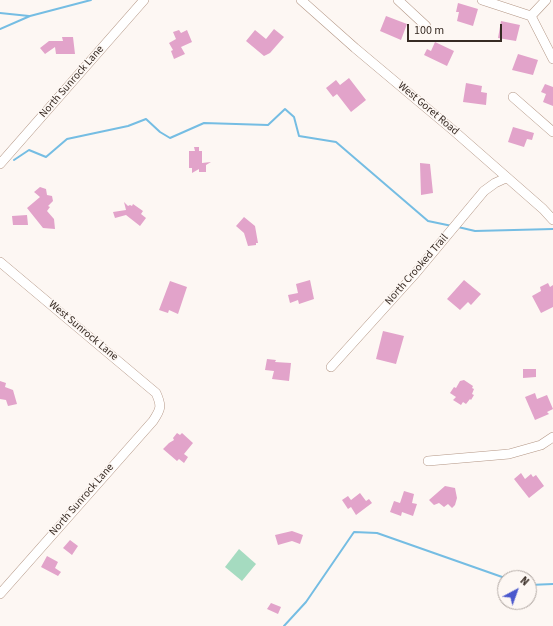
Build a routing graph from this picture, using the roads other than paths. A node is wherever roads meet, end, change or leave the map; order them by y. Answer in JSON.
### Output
{"nodes":[{"id":1,"x":144,"y":0,"type":"edge"},
{"id":2,"x":301,"y":0,"type":"edge"},
{"id":3,"x":398,"y":0,"type":"edge"},
{"id":4,"x":482,"y":0,"type":"edge"},
{"id":5,"x":546,"y":0,"type":"edge"},
{"id":6,"x":531,"y":16,"type":"junction"},
{"id":7,"x":426,"y":26,"type":"dead end"},
{"id":8,"x":553,"y":59,"type":"edge"},
{"id":9,"x":513,"y":97,"type":"dead end"},
{"id":10,"x":553,"y":132,"type":"edge"},
{"id":11,"x":0,"y":164,"type":"edge"},
{"id":12,"x":506,"y":178,"type":"junction"},
{"id":13,"x":553,"y":220,"type":"edge"},
{"id":14,"x":0,"y":262,"type":"edge"},
{"id":15,"x":331,"y":367,"type":"dead end"},
{"id":16,"x":161,"y":404,"type":"joint"},
{"id":17,"x":553,"y":437,"type":"edge"},
{"id":18,"x":428,"y":461,"type":"dead end"},
{"id":19,"x":0,"y":594,"type":"edge"}],
"edges":[{"from":1,"to":11,"type":"street","name":"North Sunrock Lane"},
{"from":2,"to":12,"type":"street","name":"West Goret Road"},
{"from":3,"to":7,"type":"street"},
{"from":4,"to":6,"type":"street"},
{"from":5,"to":6,"type":"street"},
{"from":6,"to":8,"type":"street"},
{"from":9,"to":10,"type":"street"},
{"from":12,"to":13,"type":"street","name":"West Goret Road"},
{"from":12,"to":15,"type":"street","name":"North Crooked Trail"},
{"from":14,"to":16,"type":"street","name":"West Sunrock Lane"},
{"from":16,"to":19,"type":"street","name":"North Sunrock Lane"},
{"from":17,"to":18,"type":"street"}]}
